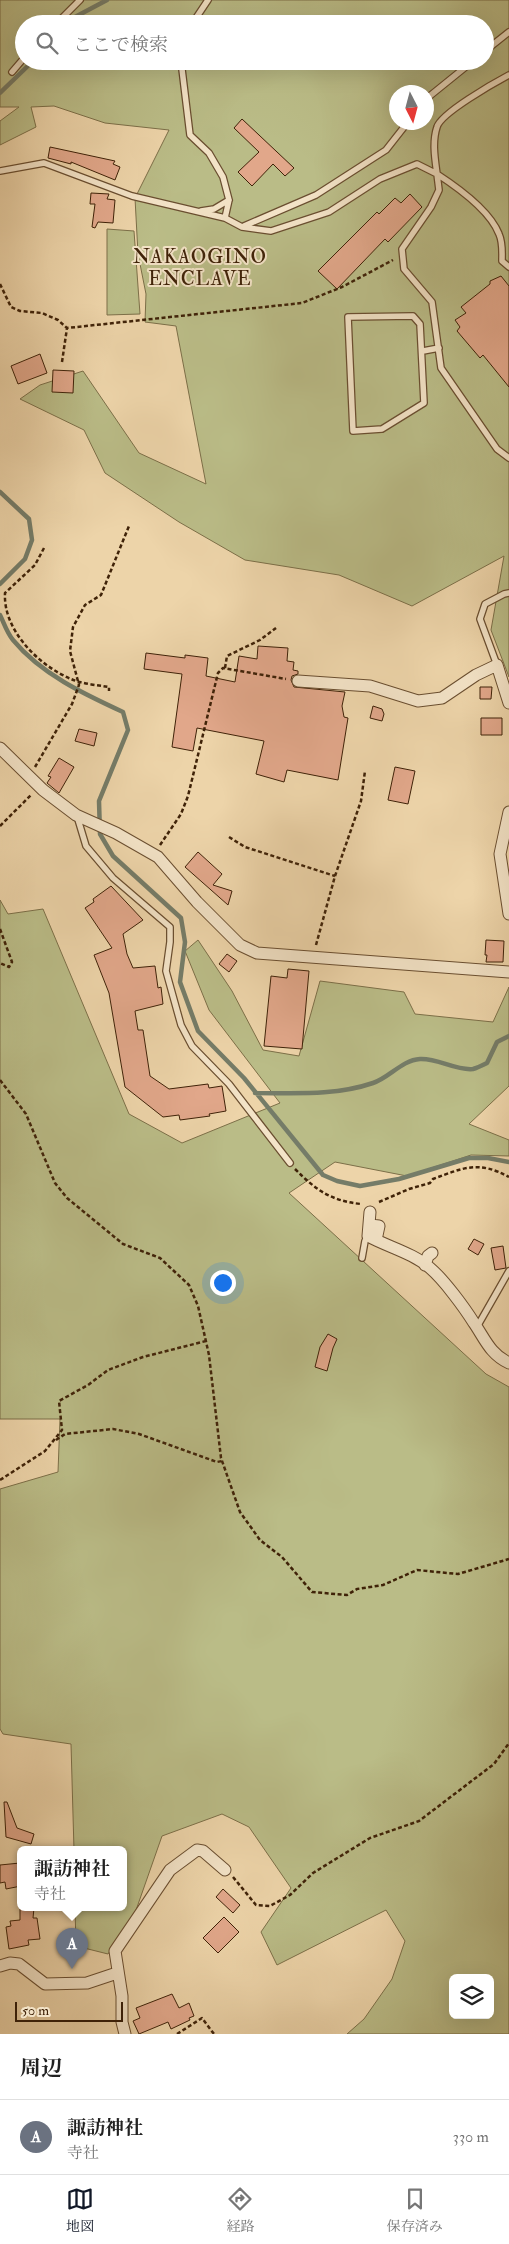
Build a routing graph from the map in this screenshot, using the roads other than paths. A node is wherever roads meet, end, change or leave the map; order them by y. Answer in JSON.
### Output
{"nodes":[{"id":1,"x":80,"y":0,"type":"edge"},
{"id":2,"x":208,"y":0,"type":"edge"},
{"id":3,"x":65,"y":15,"type":"edge"},
{"id":4,"x":198,"y":15,"type":"edge"},
{"id":5,"x":509,"y":32,"type":"edge"},
{"id":6,"x":494,"y":44,"type":"edge"},
{"id":7,"x":15,"y":68,"type":"edge"},
{"id":8,"x":182,"y":70,"type":"edge"},
{"id":9,"x":462,"y":70,"type":"edge"},
{"id":10,"x":12,"y":72,"type":"dead end"},
{"id":11,"x":509,"y":75,"type":"edge"},
{"id":12,"x":434,"y":93,"type":"edge"},
{"id":13,"x":402,"y":130,"type":"edge"},
{"id":14,"x":0,"y":171,"type":"edge"},
{"id":15,"x":437,"y":174,"type":"junction"},
{"id":16,"x":229,"y":200,"type":"junction"},
{"id":17,"x":197,"y":212,"type":"junction"},
{"id":18,"x":225,"y":218,"type":"junction"},
{"id":19,"x":242,"y":227,"type":"junction"},
{"id":20,"x":509,"y":267,"type":"edge"},
{"id":21,"x":439,"y":348,"type":"junction"},
{"id":22,"x":423,"y":351,"type":"junction"},
{"id":23,"x":509,"y":458,"type":"edge"},
{"id":24,"x":509,"y":593,"type":"edge"},
{"id":25,"x":497,"y":665,"type":"junction"},
{"id":26,"x":298,"y":681,"type":"road end"},
{"id":27,"x":509,"y":703,"type":"edge"},
{"id":28,"x":0,"y":748,"type":"edge"},
{"id":29,"x":509,"y":812,"type":"edge"},
{"id":30,"x":76,"y":815,"type":"junction"},
{"id":31,"x":509,"y":914,"type":"edge"},
{"id":32,"x":509,"y":972,"type":"edge"},
{"id":33,"x":290,"y":1163,"type":"road end"},
{"id":34,"x":370,"y":1206,"type":"road end"},
{"id":35,"x":371,"y":1234,"type":"junction"},
{"id":36,"x":432,"y":1253,"type":"dead end"},
{"id":37,"x":362,"y":1258,"type":"dead end"},
{"id":38,"x":425,"y":1265,"type":"junction"},
{"id":39,"x":509,"y":1270,"type":"edge"},
{"id":40,"x":477,"y":1328,"type":"junction"},
{"id":41,"x":509,"y":1363,"type":"edge"},
{"id":42,"x":224,"y":1870,"type":"road end"},
{"id":43,"x":0,"y":1966,"type":"edge"},
{"id":44,"x":117,"y":1973,"type":"junction"},
{"id":45,"x":125,"y":2034,"type":"edge"}],
"edges":[{"from":1,"to":3,"type":"lane"},
{"from":2,"to":4,"type":"lane"},
{"from":5,"to":6,"type":"lane"},
{"from":7,"to":10,"type":"lane"},
{"from":8,"to":16,"type":"lane"},
{"from":9,"to":12,"type":"lane"},
{"from":11,"to":15,"type":"lane"},
{"from":13,"to":19,"type":"lane"},
{"from":14,"to":17,"type":"lane"},
{"from":15,"to":19,"type":"lane"},
{"from":15,"to":20,"type":"lane"},
{"from":15,"to":21,"type":"lane"},
{"from":16,"to":17,"type":"lane"},
{"from":16,"to":18,"type":"lane"},
{"from":17,"to":18,"type":"lane"},
{"from":18,"to":19,"type":"lane"},
{"from":21,"to":22,"type":"lane"},
{"from":21,"to":23,"type":"lane"},
{"from":22,"to":22,"type":"lane"},
{"from":24,"to":25,"type":"lane"},
{"from":25,"to":26,"type":"street"},
{"from":25,"to":27,"type":"street"},
{"from":28,"to":30,"type":"street"},
{"from":29,"to":31,"type":"street"},
{"from":30,"to":32,"type":"street"},
{"from":30,"to":33,"type":"lane"},
{"from":34,"to":35,"type":"street"},
{"from":35,"to":37,"type":"lane"},
{"from":35,"to":38,"type":"street"},
{"from":36,"to":38,"type":"street"},
{"from":38,"to":40,"type":"street"},
{"from":39,"to":40,"type":"lane"},
{"from":40,"to":41,"type":"street"},
{"from":42,"to":44,"type":"street"},
{"from":43,"to":44,"type":"street"},
{"from":44,"to":45,"type":"street"}]}
